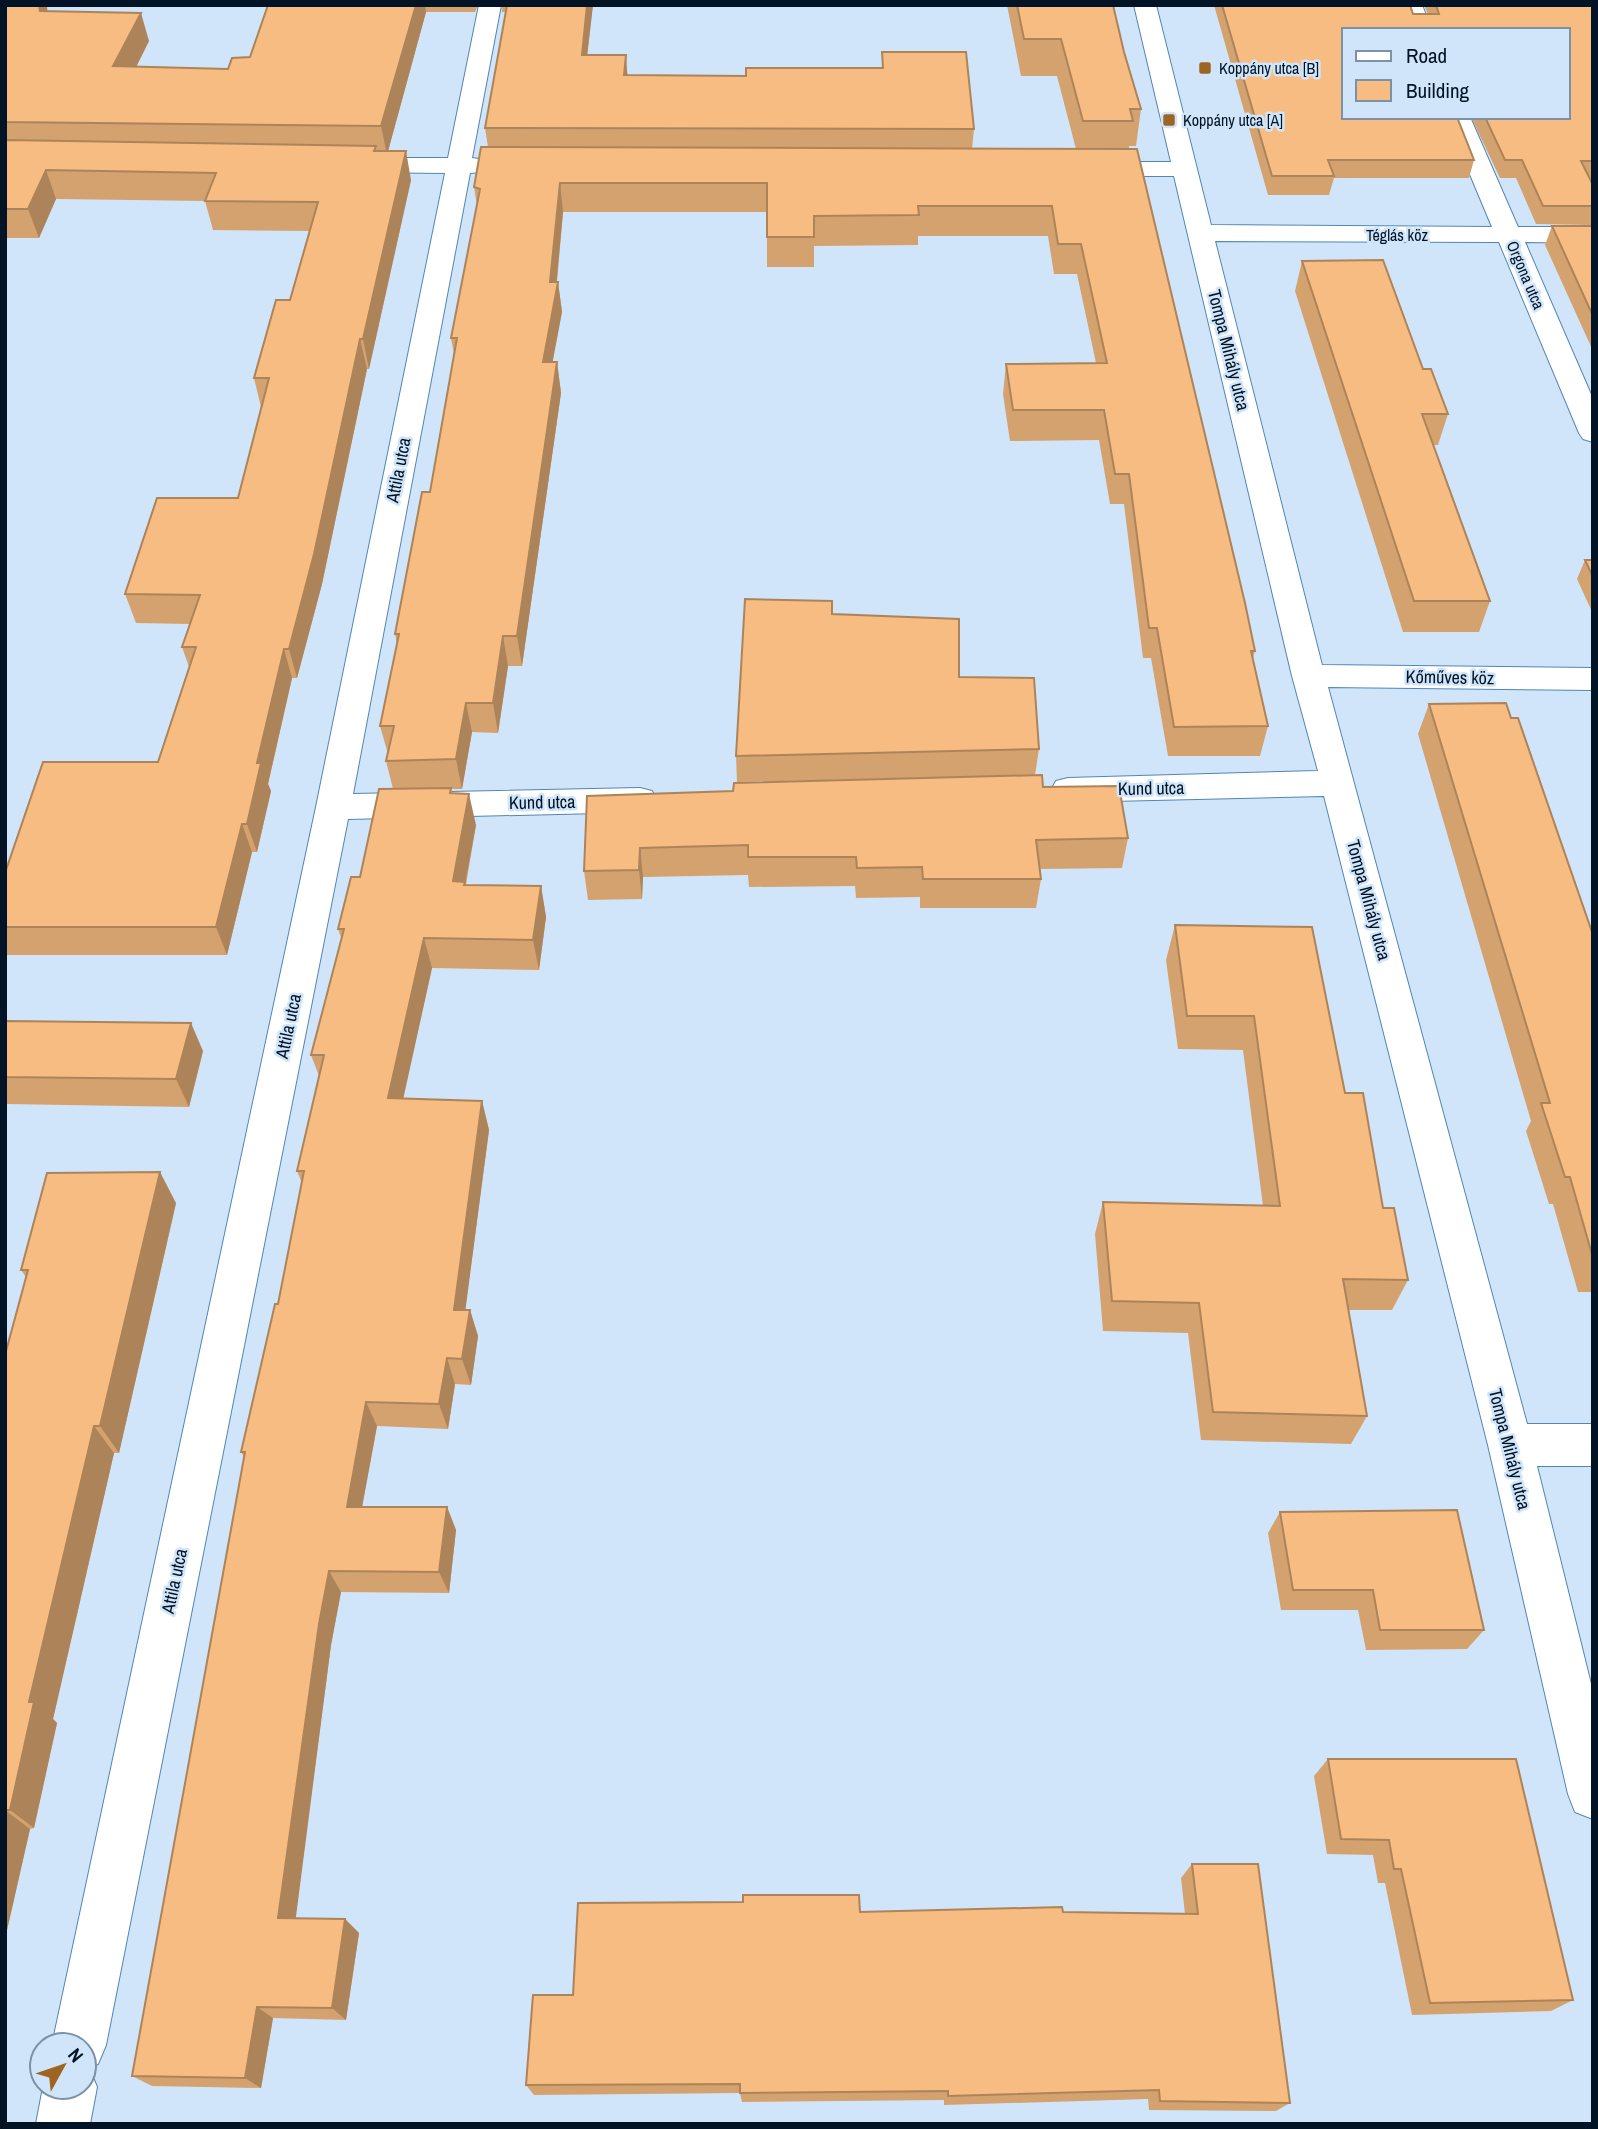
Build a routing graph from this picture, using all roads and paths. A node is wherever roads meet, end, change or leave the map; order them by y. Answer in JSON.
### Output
{"nodes":[{"id":1,"x":490,"y":5,"type":"edge"},
{"id":2,"x":1145,"y":5,"type":"edge"},
{"id":3,"x":1411,"y":5,"type":"edge"},
{"id":4,"x":1420,"y":28,"type":"edge"},
{"id":5,"x":1459,"y":119,"type":"edge"},
{"id":6,"x":333,"y":164,"type":"edge"},
{"id":7,"x":456,"y":166,"type":"junction"},
{"id":8,"x":511,"y":167,"type":"edge"},
{"id":9,"x":1061,"y":169,"type":"edge"},
{"id":10,"x":1185,"y":169,"type":"junction"},
{"id":11,"x":1201,"y":233,"type":"junction"},
{"id":12,"x":1509,"y":235,"type":"junction"},
{"id":13,"x":1593,"y":235,"type":"edge"},
{"id":14,"x":1593,"y":433,"type":"edge"},
{"id":15,"x":1308,"y":676,"type":"junction"},
{"id":16,"x":1593,"y":678,"type":"edge"},
{"id":17,"x":1338,"y":783,"type":"junction"},
{"id":18,"x":1031,"y":790,"type":"edge"},
{"id":19,"x":668,"y":799,"type":"edge"},
{"id":20,"x":333,"y":807,"type":"junction"},
{"id":21,"x":1510,"y":1446,"type":"junction"},
{"id":22,"x":1593,"y":1446,"type":"edge"},
{"id":23,"x":1593,"y":1794,"type":"edge"},
{"id":24,"x":82,"y":2031,"type":"edge"},
{"id":25,"x":67,"y":2101,"type":"edge"},
{"id":26,"x":63,"y":2124,"type":"edge"}],
"edges":[{"from":1,"to":7,"type":"street","name":"Attila utca"},
{"from":2,"to":10,"type":"street","name":"Tompa Mihály utca"},
{"from":3,"to":4,"type":"street"},
{"from":5,"to":12,"type":"street","name":"Orgona utca"},
{"from":6,"to":7,"type":"street"},
{"from":7,"to":8,"type":"street"},
{"from":7,"to":20,"type":"street","name":"Attila utca"},
{"from":9,"to":10,"type":"street"},
{"from":10,"to":11,"type":"street","name":"Tompa Mihály utca"},
{"from":11,"to":12,"type":"street","name":"Téglás köz"},
{"from":11,"to":15,"type":"street","name":"Tompa Mihály utca"},
{"from":12,"to":13,"type":"street","name":"Téglás köz"},
{"from":12,"to":14,"type":"street","name":"Orgona utca"},
{"from":15,"to":16,"type":"street","name":"Kőműves köz"},
{"from":15,"to":17,"type":"street","name":"Tompa Mihály utca"},
{"from":17,"to":18,"type":"street","name":"Kund utca"},
{"from":17,"to":21,"type":"street","name":"Tompa Mihály utca"},
{"from":19,"to":20,"type":"street","name":"Kund utca"},
{"from":20,"to":24,"type":"street","name":"Attila utca"},
{"from":21,"to":22,"type":"street"},
{"from":21,"to":23,"type":"street","name":"Tompa Mihály utca"},
{"from":25,"to":26,"type":"street"}]}
